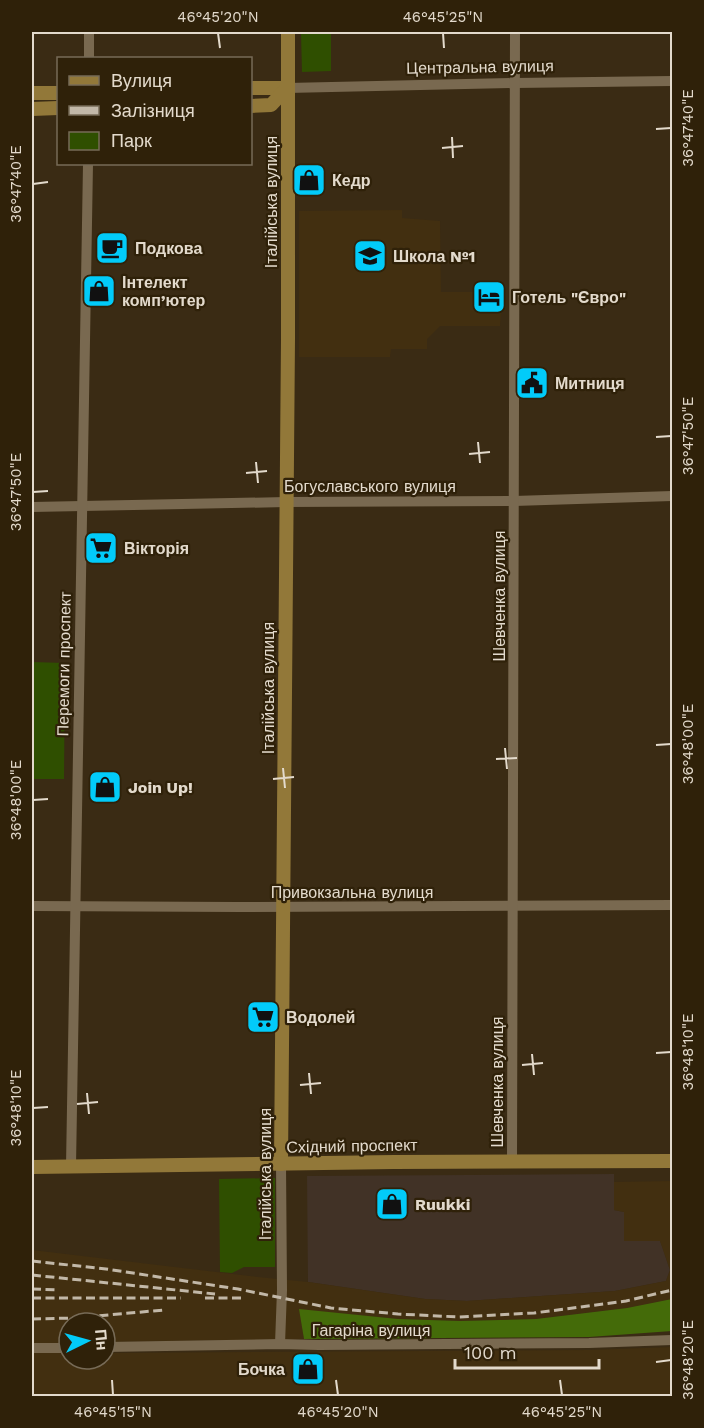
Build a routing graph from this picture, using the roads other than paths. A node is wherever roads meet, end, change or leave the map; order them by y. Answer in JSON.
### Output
{"nodes":[{"id":1,"x":89,"y":32,"type":"edge"},
{"id":2,"x":288,"y":32,"type":"edge"},
{"id":3,"x":515,"y":32,"type":"edge"},
{"id":4,"x":89,"y":57,"type":"edge"},
{"id":5,"x":672,"y":81,"type":"edge"},
{"id":6,"x":515,"y":83,"type":"junction"},
{"id":7,"x":252,"y":88,"type":"edge"},
{"id":8,"x":287,"y":88,"type":"junction"},
{"id":9,"x":32,"y":93,"type":"edge"},
{"id":10,"x":57,"y":93,"type":"edge"},
{"id":11,"x":252,"y":106,"type":"edge"},
{"id":12,"x":57,"y":108,"type":"edge"},
{"id":13,"x":32,"y":109,"type":"edge"},
{"id":14,"x":88,"y":165,"type":"edge"},
{"id":15,"x":672,"y":496,"type":"edge"},
{"id":16,"x":514,"y":501,"type":"junction"},
{"id":17,"x":286,"y":502,"type":"junction"},
{"id":18,"x":32,"y":507,"type":"edge"},
{"id":19,"x":82,"y":507,"type":"junction"},
{"id":20,"x":672,"y":905,"type":"edge"},
{"id":21,"x":32,"y":906,"type":"edge"},
{"id":22,"x":75,"y":906,"type":"junction"},
{"id":23,"x":513,"y":906,"type":"junction"},
{"id":24,"x":283,"y":907,"type":"junction"},
{"id":25,"x":512,"y":1161,"type":"junction"},
{"id":26,"x":672,"y":1161,"type":"edge"},
{"id":27,"x":281,"y":1164,"type":"junction"},
{"id":28,"x":71,"y":1166,"type":"junction"},
{"id":29,"x":32,"y":1167,"type":"edge"},
{"id":30,"x":672,"y":1340,"type":"edge"},
{"id":31,"x":280,"y":1344,"type":"junction"},
{"id":32,"x":117,"y":1347,"type":"edge"},
{"id":33,"x":32,"y":1348,"type":"edge"},
{"id":34,"x":57,"y":1348,"type":"edge"}],
"edges":[{"from":1,"to":4,"type":"street"},
{"from":2,"to":8,"type":"main road","name":"Італійська вулиця"},
{"from":3,"to":6,"type":"street","name":"Шевченка вулиця"},
{"from":5,"to":6,"type":"street","name":"Центральна вулиця"},
{"from":6,"to":8,"type":"street","name":"Центральна вулиця"},
{"from":6,"to":16,"type":"street","name":"Шевченка вулиця"},
{"from":7,"to":8,"type":"main road","name":"Центральна вулиця"},
{"from":8,"to":11,"type":"main road"},
{"from":8,"to":17,"type":"main road","name":"Італійська вулиця"},
{"from":9,"to":10,"type":"main road"},
{"from":12,"to":13,"type":"main road"},
{"from":14,"to":19,"type":"street","name":"Перемоги проспект"},
{"from":15,"to":16,"type":"street","name":"Богуславського вулиця"},
{"from":16,"to":17,"type":"street","name":"Богуславського вулиця"},
{"from":16,"to":23,"type":"street","name":"Шевченка вулиця"},
{"from":17,"to":19,"type":"street","name":"Богуславського вулиця"},
{"from":17,"to":24,"type":"main road","name":"Італійська вулиця"},
{"from":18,"to":19,"type":"street","name":"Богуславського вулиця"},
{"from":19,"to":22,"type":"street","name":"Перемоги проспект"},
{"from":20,"to":23,"type":"street","name":"Привокзальна вулиця"},
{"from":21,"to":22,"type":"street","name":"Привокзальна вулиця"},
{"from":22,"to":24,"type":"street","name":"Привокзальна вулиця"},
{"from":22,"to":28,"type":"street","name":"Перемоги проспект"},
{"from":23,"to":24,"type":"street","name":"Привокзальна вулиця"},
{"from":23,"to":25,"type":"street","name":"Шевченка вулиця"},
{"from":24,"to":27,"type":"main road","name":"Італійська вулиця"},
{"from":25,"to":26,"type":"main road","name":"Східний проспект"},
{"from":25,"to":27,"type":"main road","name":"Східний проспект"},
{"from":27,"to":28,"type":"main road","name":"Східний проспект"},
{"from":27,"to":31,"type":"street","name":"Італійська вулиця"},
{"from":28,"to":29,"type":"main road","name":"Східний проспект"},
{"from":30,"to":31,"type":"street","name":"Гагаріна вулиця"},
{"from":31,"to":32,"type":"street","name":"Гагаріна вулиця"},
{"from":33,"to":34,"type":"street"}]}
